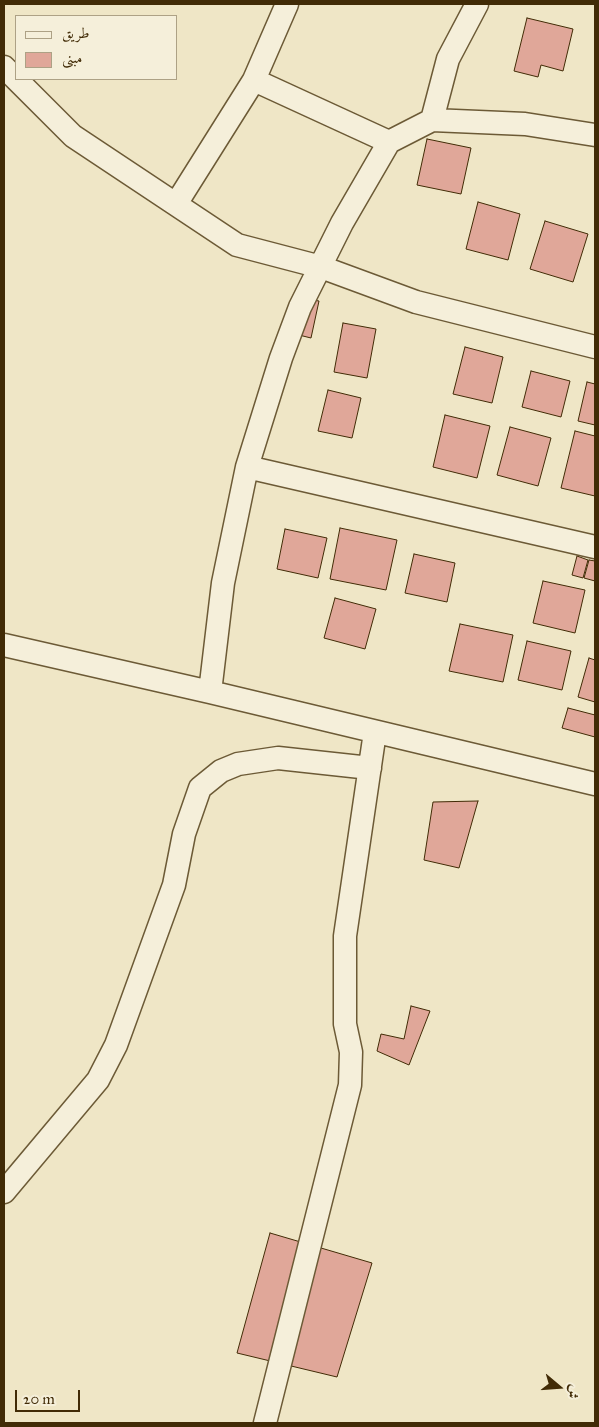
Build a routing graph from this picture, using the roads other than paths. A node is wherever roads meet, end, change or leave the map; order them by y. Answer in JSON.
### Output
{"nodes":[{"id":1,"x":287,"y":4,"type":"edge"},
{"id":2,"x":477,"y":4,"type":"edge"},
{"id":3,"x":4,"y":66,"type":"edge"},
{"id":4,"x":15,"y":77,"type":"edge"},
{"id":5,"x":18,"y":80,"type":"edge"},
{"id":6,"x":254,"y":80,"type":"junction"},
{"id":7,"x":432,"y":120,"type":"junction"},
{"id":8,"x":595,"y":135,"type":"edge"},
{"id":9,"x":389,"y":142,"type":"junction"},
{"id":10,"x":176,"y":204,"type":"junction"},
{"id":11,"x":321,"y":267,"type":"junction"},
{"id":12,"x":595,"y":347,"type":"edge"},
{"id":13,"x":247,"y":467,"type":"junction"},
{"id":14,"x":595,"y":547,"type":"edge"},
{"id":15,"x":4,"y":645,"type":"edge"},
{"id":16,"x":210,"y":692,"type":"junction"},
{"id":17,"x":376,"y":732,"type":"junction"},
{"id":18,"x":370,"y":768,"type":"junction"},
{"id":19,"x":595,"y":784,"type":"edge"},
{"id":20,"x":4,"y":1192,"type":"edge"},
{"id":21,"x":265,"y":1423,"type":"edge"}],
"edges":[{"from":1,"to":6,"type":"street"},
{"from":2,"to":7,"type":"street"},
{"from":3,"to":4,"type":"street"},
{"from":5,"to":10,"type":"street"},
{"from":6,"to":9,"type":"street"},
{"from":6,"to":10,"type":"street"},
{"from":7,"to":8,"type":"street"},
{"from":7,"to":9,"type":"street"},
{"from":9,"to":11,"type":"street"},
{"from":10,"to":11,"type":"street"},
{"from":11,"to":12,"type":"street"},
{"from":11,"to":13,"type":"street"},
{"from":13,"to":14,"type":"street"},
{"from":13,"to":16,"type":"street"},
{"from":15,"to":16,"type":"street"},
{"from":16,"to":17,"type":"street"},
{"from":17,"to":18,"type":"street"},
{"from":17,"to":19,"type":"street"},
{"from":18,"to":20,"type":"street"},
{"from":18,"to":21,"type":"street"}]}
